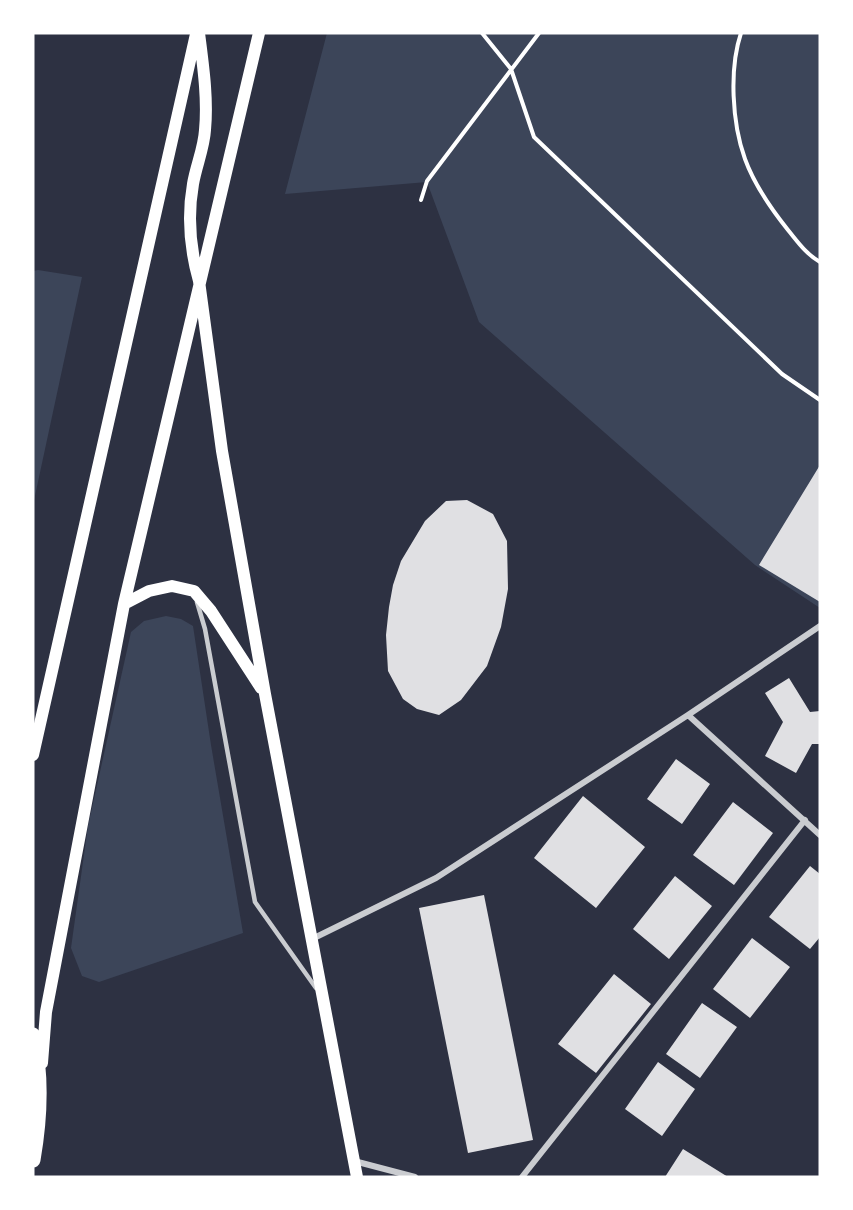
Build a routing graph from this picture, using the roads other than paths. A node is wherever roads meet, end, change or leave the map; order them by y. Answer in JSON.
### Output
{"nodes":[{"id":1,"x":198,"y":33,"type":"edge"},
{"id":2,"x":259,"y":33,"type":"edge"},
{"id":3,"x":199,"y":281,"type":"junction"},
{"id":4,"x":194,"y":591,"type":"junction"},
{"id":5,"x":124,"y":604,"type":"junction"},
{"id":6,"x":820,"y":626,"type":"edge"},
{"id":7,"x":265,"y":694,"type":"junction"},
{"id":8,"x":44,"y":699,"type":"junction"},
{"id":9,"x":688,"y":715,"type":"junction"},
{"id":10,"x":33,"y":718,"type":"edge"},
{"id":11,"x":33,"y":755,"type":"edge"},
{"id":12,"x":805,"y":820,"type":"junction"},
{"id":13,"x":820,"y":835,"type":"edge"},
{"id":14,"x":312,"y":939,"type":"junction"},
{"id":15,"x":323,"y":997,"type":"junction"},
{"id":16,"x":33,"y":1035,"type":"edge"},
{"id":17,"x":39,"y":1100,"type":"junction"},
{"id":18,"x":33,"y":1160,"type":"edge"},
{"id":19,"x":354,"y":1161,"type":"junction"},
{"id":20,"x":357,"y":1177,"type":"edge"},
{"id":21,"x":415,"y":1177,"type":"edge"},
{"id":22,"x":522,"y":1177,"type":"edge"}],
"edges":[{"from":1,"to":3,"type":"main road"},
{"from":1,"to":8,"type":"main road"},
{"from":2,"to":3,"type":"main road"},
{"from":3,"to":5,"type":"main road"},
{"from":3,"to":7,"type":"main road"},
{"from":4,"to":5,"type":"main road"},
{"from":4,"to":7,"type":"main road"},
{"from":4,"to":15,"type":"lane"},
{"from":5,"to":17,"type":"main road"},
{"from":6,"to":9,"type":"street"},
{"from":7,"to":14,"type":"main road"},
{"from":8,"to":10,"type":"main road"},
{"from":8,"to":11,"type":"main road"},
{"from":9,"to":12,"type":"street"},
{"from":9,"to":14,"type":"street"},
{"from":12,"to":13,"type":"street"},
{"from":12,"to":22,"type":"street"},
{"from":14,"to":15,"type":"main road"},
{"from":15,"to":19,"type":"main road"},
{"from":16,"to":17,"type":"main road"},
{"from":17,"to":18,"type":"main road"},
{"from":19,"to":20,"type":"main road"},
{"from":19,"to":21,"type":"street"}]}
